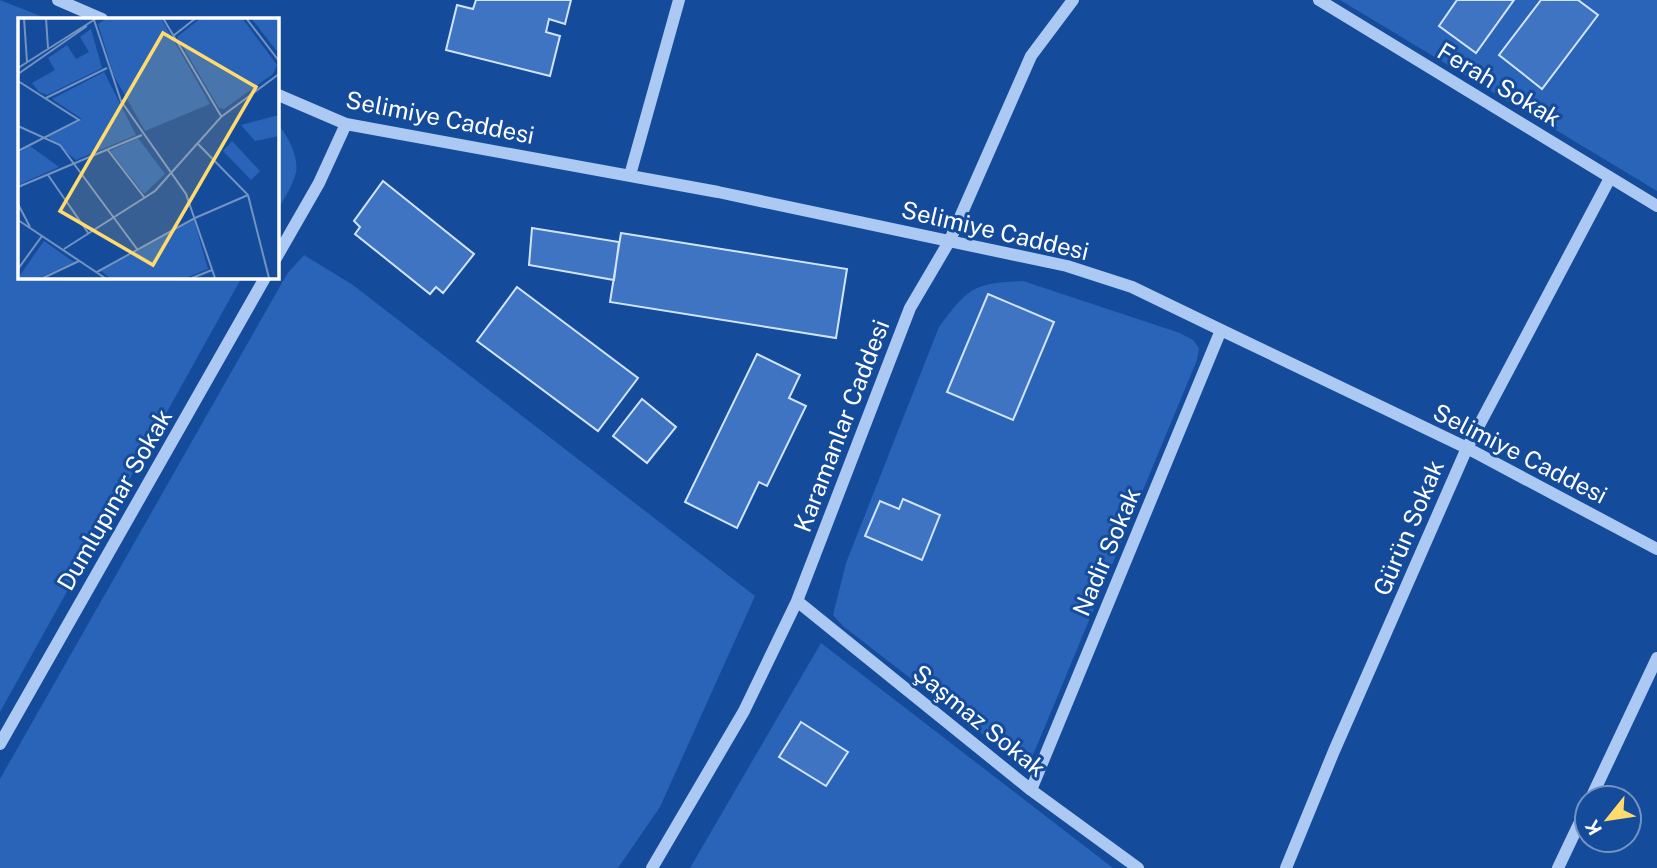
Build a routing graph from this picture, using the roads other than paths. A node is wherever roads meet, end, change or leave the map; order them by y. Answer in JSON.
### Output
{"nodes":[{"id":1,"x":58,"y":0,"type":"edge"},
{"id":2,"x":679,"y":0,"type":"edge"},
{"id":3,"x":1073,"y":0,"type":"edge"},
{"id":4,"x":1319,"y":0,"type":"edge"},
{"id":5,"x":100,"y":18,"type":"edge"},
{"id":6,"x":278,"y":95,"type":"edge"},
{"id":7,"x":346,"y":124,"type":"junction"},
{"id":8,"x":630,"y":176,"type":"junction"},
{"id":9,"x":1610,"y":178,"type":"junction"},
{"id":10,"x":1657,"y":206,"type":"edge"},
{"id":11,"x":950,"y":240,"type":"junction"},
{"id":12,"x":278,"y":255,"type":"edge"},
{"id":13,"x":265,"y":278,"type":"edge"},
{"id":14,"x":1222,"y":330,"type":"junction"},
{"id":15,"x":1467,"y":448,"type":"junction"},
{"id":16,"x":1657,"y":549,"type":"edge"},
{"id":17,"x":797,"y":601,"type":"junction"},
{"id":18,"x":1657,"y":659,"type":"edge"},
{"id":19,"x":0,"y":744,"type":"edge"},
{"id":20,"x":1598,"y":784,"type":"edge"},
{"id":21,"x":1031,"y":790,"type":"junction"},
{"id":22,"x":1573,"y":836,"type":"edge"},
{"id":23,"x":652,"y":868,"type":"edge"},
{"id":24,"x":1138,"y":868,"type":"edge"},
{"id":25,"x":1286,"y":868,"type":"edge"},
{"id":26,"x":1558,"y":868,"type":"edge"}],
"edges":[{"from":1,"to":5,"type":"street"},
{"from":2,"to":8,"type":"street"},
{"from":3,"to":11,"type":"street","name":"Karamanlar Caddesi"},
{"from":4,"to":9,"type":"street","name":"Ferah Sokak"},
{"from":6,"to":7,"type":"street","name":"Selimiye Caddesi"},
{"from":7,"to":8,"type":"street","name":"Selimiye Caddesi"},
{"from":7,"to":12,"type":"street"},
{"from":8,"to":11,"type":"street","name":"Selimiye Caddesi"},
{"from":9,"to":10,"type":"street","name":"Ferah Sokak"},
{"from":9,"to":15,"type":"street","name":"Gürün Sokak"},
{"from":11,"to":14,"type":"street","name":"Selimiye Caddesi"},
{"from":11,"to":17,"type":"street","name":"Karamanlar Caddesi"},
{"from":13,"to":19,"type":"street","name":"Dumlupınar Sokak"},
{"from":14,"to":15,"type":"street","name":"Selimiye Caddesi"},
{"from":14,"to":21,"type":"street","name":"Nadir Sokak"},
{"from":15,"to":16,"type":"street","name":"Selimiye Caddesi"},
{"from":15,"to":25,"type":"street","name":"Gürün Sokak"},
{"from":17,"to":21,"type":"street","name":"Şaşmaz Sokak"},
{"from":17,"to":23,"type":"street","name":"Karamanlar Caddesi"},
{"from":18,"to":20,"type":"street"},
{"from":21,"to":24,"type":"street","name":"Şaşmaz Sokak"},
{"from":22,"to":26,"type":"street"}]}
